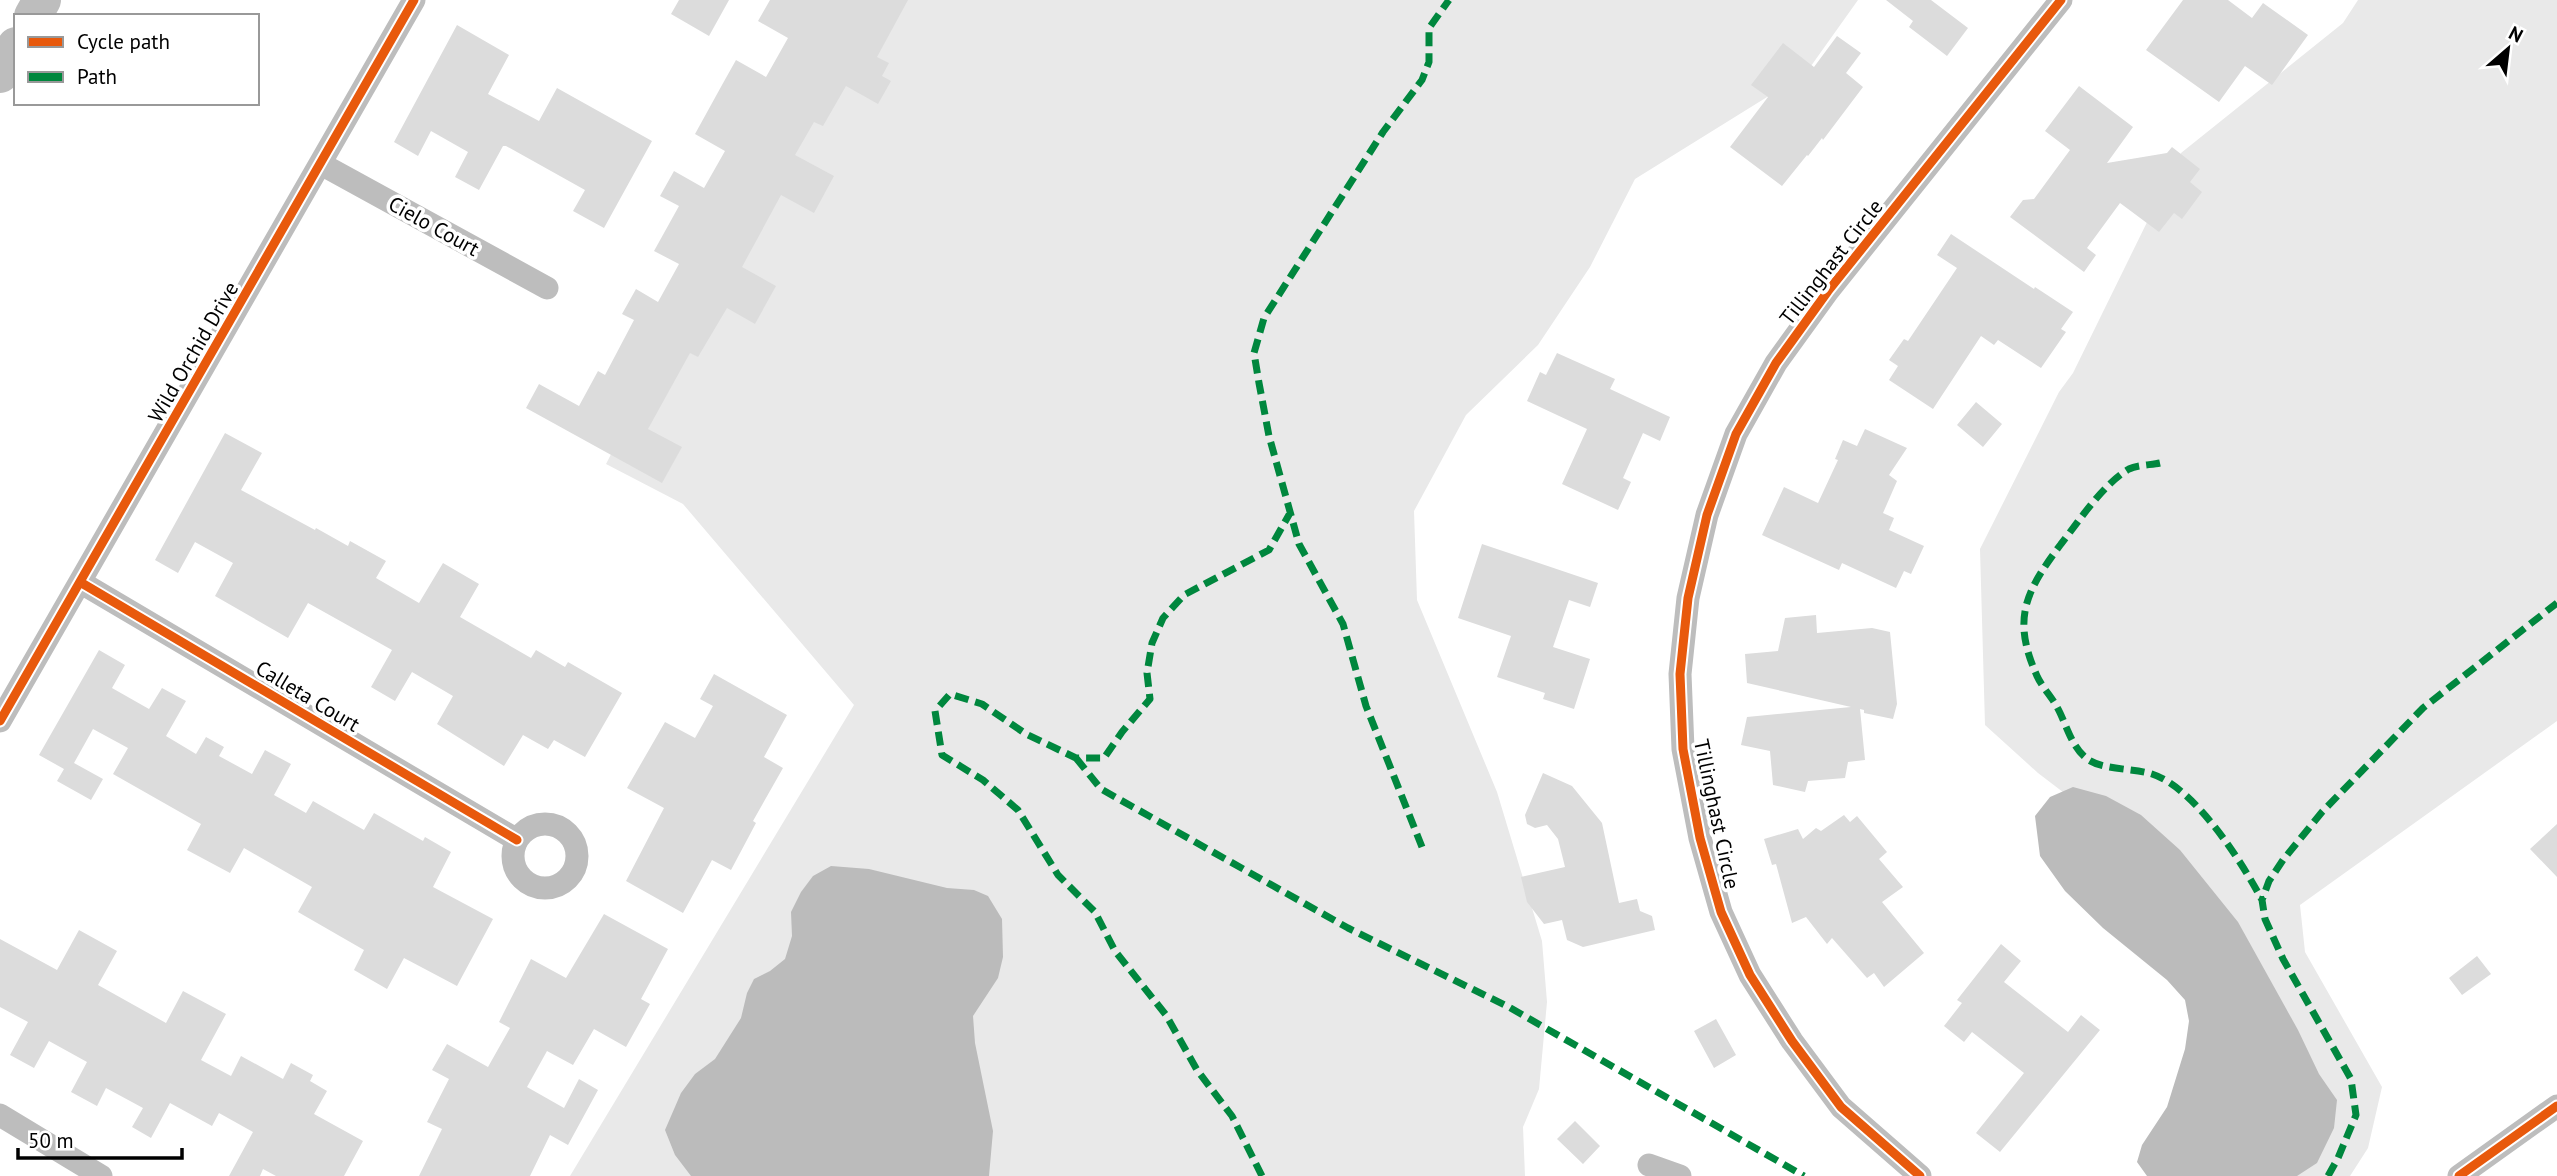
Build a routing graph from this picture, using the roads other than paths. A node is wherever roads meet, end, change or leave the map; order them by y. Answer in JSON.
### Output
{"nodes":[{"id":1,"x":414,"y":0,"type":"edge"},
{"id":2,"x":2061,"y":0,"type":"edge"},
{"id":3,"x":14,"y":50,"type":"edge"},
{"id":4,"x":0,"y":74,"type":"edge"},
{"id":5,"x":321,"y":164,"type":"junction"},
{"id":6,"x":547,"y":288,"type":"dead end"},
{"id":7,"x":80,"y":582,"type":"junction"},
{"id":8,"x":0,"y":721,"type":"edge"},
{"id":9,"x":517,"y":840,"type":"dead end"},
{"id":10,"x":2557,"y":1106,"type":"edge"},
{"id":11,"x":0,"y":1115,"type":"edge"},
{"id":12,"x":1649,"y":1165,"type":"dead end"},
{"id":13,"x":101,"y":1176,"type":"edge"},
{"id":14,"x":1680,"y":1176,"type":"edge"},
{"id":15,"x":1920,"y":1176,"type":"edge"},
{"id":16,"x":2459,"y":1176,"type":"edge"}],
"edges":[{"from":1,"to":5,"type":"street","name":"Wild Orchid Drive"},
{"from":2,"to":15,"type":"street","name":"Tillinghast Circle"},
{"from":3,"to":4,"type":"highway"},
{"from":5,"to":6,"type":"street","name":"Cielo Court"},
{"from":5,"to":7,"type":"street","name":"Wild Orchid Drive"},
{"from":7,"to":8,"type":"street","name":"Wild Orchid Drive"},
{"from":7,"to":9,"type":"street","name":"Calleta Court"},
{"from":10,"to":16,"type":"street"},
{"from":11,"to":13,"type":"street"},
{"from":12,"to":14,"type":"street"}]}
